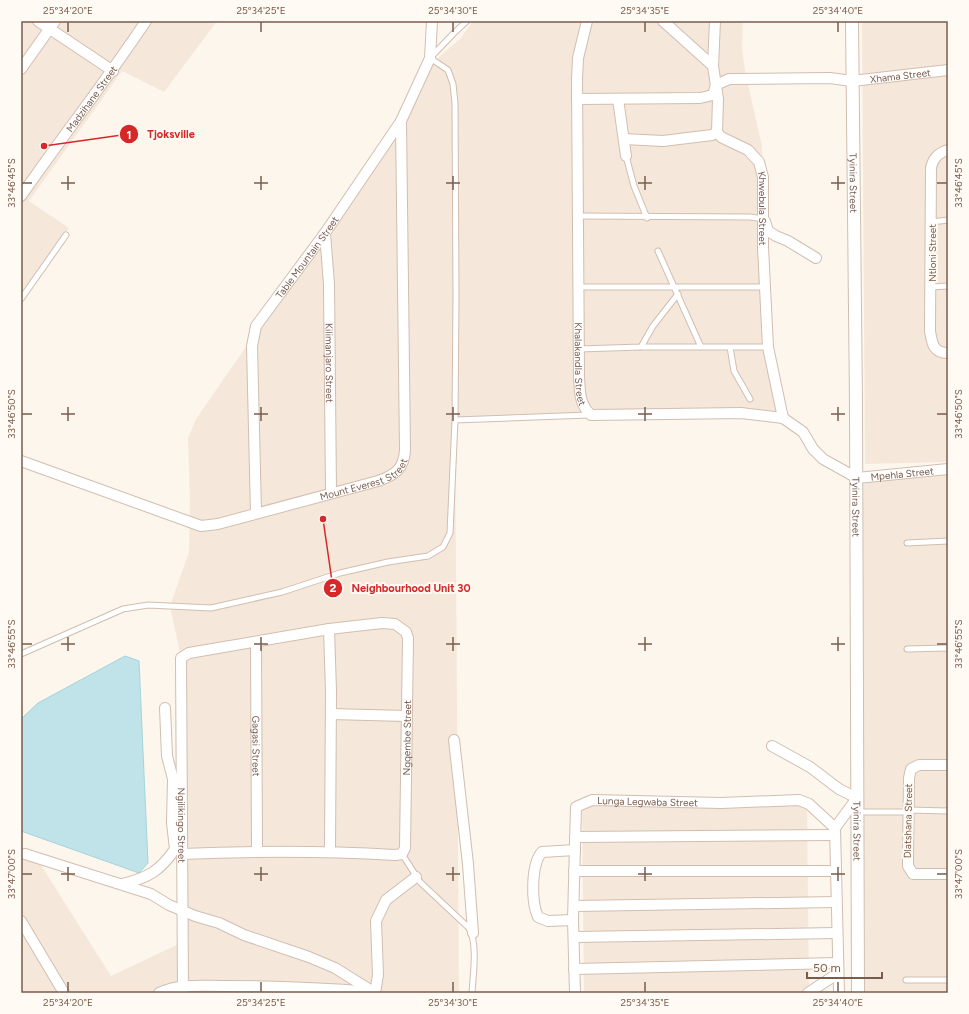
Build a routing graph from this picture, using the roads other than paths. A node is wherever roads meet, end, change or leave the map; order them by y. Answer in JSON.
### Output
{"nodes":[{"id":1,"x":38,"y":21,"type":"edge"},
{"id":2,"x":146,"y":21,"type":"edge"},
{"id":3,"x":432,"y":21,"type":"edge"},
{"id":4,"x":467,"y":21,"type":"edge"},
{"id":5,"x":587,"y":21,"type":"edge"},
{"id":6,"x":663,"y":21,"type":"edge"},
{"id":7,"x":714,"y":21,"type":"edge"},
{"id":8,"x":852,"y":21,"type":"edge"},
{"id":9,"x":52,"y":25,"type":"edge"},
{"id":10,"x":430,"y":58,"type":"junction"},
{"id":11,"x":713,"y":66,"type":"junction"},
{"id":12,"x":21,"y":69,"type":"edge"},
{"id":13,"x":948,"y":70,"type":"edge"},
{"id":14,"x":113,"y":71,"type":"junction"},
{"id":15,"x":852,"y":81,"type":"junction"},
{"id":16,"x":716,"y":85,"type":"junction"},
{"id":17,"x":578,"y":99,"type":"junction"},
{"id":18,"x":618,"y":99,"type":"junction"},
{"id":19,"x":401,"y":121,"type":"junction"},
{"id":20,"x":717,"y":132,"type":"junction"},
{"id":21,"x":624,"y":139,"type":"junction"},
{"id":22,"x":948,"y":150,"type":"edge"},
{"id":23,"x":626,"y":156,"type":"joint"},
{"id":24,"x":21,"y":196,"type":"edge"},
{"id":25,"x":578,"y":216,"type":"junction"},
{"id":26,"x":647,"y":218,"type":"junction"},
{"id":27,"x":764,"y":219,"type":"junction"},
{"id":28,"x":948,"y":220,"type":"edge"},
{"id":29,"x":932,"y":222,"type":"junction"},
{"id":30,"x":326,"y":233,"type":"junction"},
{"id":31,"x":66,"y":235,"type":"dead end"},
{"id":32,"x":658,"y":251,"type":"dead end"},
{"id":33,"x":816,"y":258,"type":"dead end"},
{"id":34,"x":948,"y":286,"type":"edge"},
{"id":35,"x":579,"y":287,"type":"junction"},
{"id":36,"x":676,"y":287,"type":"junction"},
{"id":37,"x":765,"y":287,"type":"junction"},
{"id":38,"x":932,"y":287,"type":"junction"},
{"id":39,"x":678,"y":294,"type":"junction"},
{"id":40,"x":21,"y":298,"type":"edge"},
{"id":41,"x":641,"y":347,"type":"junction"},
{"id":42,"x":701,"y":347,"type":"junction"},
{"id":43,"x":730,"y":347,"type":"junction"},
{"id":44,"x":768,"y":347,"type":"junction"},
{"id":45,"x":579,"y":349,"type":"junction"},
{"id":46,"x":948,"y":354,"type":"edge"},
{"id":47,"x":750,"y":400,"type":"dead end"},
{"id":48,"x":591,"y":415,"type":"junction"},
{"id":49,"x":783,"y":418,"type":"junction"},
{"id":50,"x":454,"y":420,"type":"junction"},
{"id":51,"x":21,"y":461,"type":"edge"},
{"id":52,"x":948,"y":469,"type":"edge"},
{"id":53,"x":856,"y":478,"type":"junction"},
{"id":54,"x":331,"y":492,"type":"junction"},
{"id":55,"x":256,"y":513,"type":"junction"},
{"id":56,"x":948,"y":541,"type":"edge"},
{"id":57,"x":907,"y":543,"type":"dead end"},
{"id":58,"x":330,"y":629,"type":"junction"},
{"id":59,"x":256,"y":642,"type":"junction"},
{"id":60,"x":948,"y":648,"type":"edge"},
{"id":61,"x":907,"y":649,"type":"dead end"},
{"id":62,"x":21,"y":654,"type":"edge"},
{"id":63,"x":181,"y":658,"type":"joint"},
{"id":64,"x":165,"y":708,"type":"dead end"},
{"id":65,"x":331,"y":714,"type":"junction"},
{"id":66,"x":406,"y":716,"type":"junction"},
{"id":67,"x":454,"y":740,"type":"dead end"},
{"id":68,"x":772,"y":746,"type":"dead end"},
{"id":69,"x":948,"y":765,"type":"edge"},
{"id":70,"x":857,"y":798,"type":"junction"},
{"id":71,"x":948,"y":810,"type":"edge"},
{"id":72,"x":908,"y":811,"type":"junction"},
{"id":73,"x":857,"y":812,"type":"junction"},
{"id":74,"x":835,"y":832,"type":"junction"},
{"id":75,"x":575,"y":837,"type":"junction"},
{"id":76,"x":575,"y":850,"type":"junction"},
{"id":77,"x":257,"y":851,"type":"junction"},
{"id":78,"x":330,"y":851,"type":"junction"},
{"id":79,"x":24,"y":854,"type":"dead end"},
{"id":80,"x":182,"y":854,"type":"junction"},
{"id":81,"x":402,"y":854,"type":"junction"},
{"id":82,"x":574,"y":871,"type":"junction"},
{"id":83,"x":836,"y":872,"type":"junction"},
{"id":84,"x":948,"y":874,"type":"edge"},
{"id":85,"x":416,"y":877,"type":"junction"},
{"id":86,"x":122,"y":884,"type":"junction"},
{"id":87,"x":836,"y":902,"type":"junction"},
{"id":88,"x":574,"y":906,"type":"junction"},
{"id":89,"x":183,"y":911,"type":"junction"},
{"id":90,"x":573,"y":920,"type":"junction"},
{"id":91,"x":21,"y":921,"type":"edge"},
{"id":92,"x":837,"y":933,"type":"junction"},
{"id":93,"x":473,"y":934,"type":"junction"},
{"id":94,"x":574,"y":937,"type":"junction"},
{"id":95,"x":837,"y":962,"type":"junction"},
{"id":96,"x":574,"y":969,"type":"junction"},
{"id":97,"x":837,"y":974,"type":"junction"},
{"id":98,"x":906,"y":980,"type":"dead end"},
{"id":99,"x":948,"y":980,"type":"edge"},
{"id":100,"x":183,"y":990,"type":"edge"},
{"id":101,"x":259,"y":990,"type":"edge"},
{"id":102,"x":64,"y":993,"type":"edge"},
{"id":103,"x":159,"y":993,"type":"edge"},
{"id":104,"x":375,"y":993,"type":"edge"},
{"id":105,"x":472,"y":993,"type":"edge"},
{"id":106,"x":575,"y":993,"type":"edge"},
{"id":107,"x":808,"y":993,"type":"edge"},
{"id":108,"x":839,"y":993,"type":"edge"},
{"id":109,"x":858,"y":993,"type":"edge"}],
"edges":[{"from":1,"to":9,"type":"street"},
{"from":2,"to":14,"type":"street","name":"Madzihane Street"},
{"from":3,"to":10,"type":"street","name":"Table Mountain Street"},
{"from":4,"to":10,"type":"lane"},
{"from":5,"to":17,"type":"street","name":"Khalakandla Street"},
{"from":6,"to":11,"type":"street"},
{"from":7,"to":11,"type":"street"},
{"from":8,"to":15,"type":"street","name":"Tyinira Street"},
{"from":9,"to":12,"type":"street"},
{"from":9,"to":14,"type":"street"},
{"from":10,"to":19,"type":"street","name":"Table Mountain Street"},
{"from":10,"to":50,"type":"lane"},
{"from":11,"to":16,"type":"street"},
{"from":13,"to":15,"type":"street","name":"Xhama Street"},
{"from":14,"to":24,"type":"street","name":"Madzihane Street"},
{"from":15,"to":16,"type":"street","name":"Xhama Street"},
{"from":15,"to":53,"type":"street","name":"Tyinira Street"},
{"from":16,"to":18,"type":"street"},
{"from":16,"to":20,"type":"street"},
{"from":17,"to":18,"type":"street"},
{"from":17,"to":25,"type":"street","name":"Khalakandla Street"},
{"from":18,"to":21,"type":"street"},
{"from":19,"to":30,"type":"street","name":"Table Mountain Street"},
{"from":19,"to":54,"type":"street","name":"Mount Everest Street"},
{"from":20,"to":21,"type":"street"},
{"from":20,"to":27,"type":"street","name":"Khwebula Street"},
{"from":21,"to":23,"type":"street"},
{"from":22,"to":29,"type":"street","name":"Ntloni Street"},
{"from":23,"to":26,"type":"lane"},
{"from":25,"to":26,"type":"lane"},
{"from":25,"to":35,"type":"street","name":"Khalakandla Street"},
{"from":26,"to":27,"type":"lane"},
{"from":27,"to":33,"type":"street"},
{"from":27,"to":37,"type":"street","name":"Khwebula Street"},
{"from":28,"to":29,"type":"lane"},
{"from":29,"to":38,"type":"street","name":"Ntloni Street"},
{"from":30,"to":54,"type":"street","name":"Kilimanjaro Street"},
{"from":30,"to":55,"type":"street","name":"Table Mountain Street"},
{"from":31,"to":40,"type":"lane"},
{"from":32,"to":36,"type":"lane"},
{"from":34,"to":38,"type":"lane"},
{"from":35,"to":36,"type":"lane"},
{"from":35,"to":45,"type":"street","name":"Khalakandla Street"},
{"from":36,"to":37,"type":"lane"},
{"from":36,"to":39,"type":"lane"},
{"from":37,"to":44,"type":"street","name":"Khwebula Street"},
{"from":38,"to":46,"type":"street","name":"Ntloni Street"},
{"from":39,"to":41,"type":"lane"},
{"from":39,"to":42,"type":"lane"},
{"from":41,"to":42,"type":"lane"},
{"from":41,"to":45,"type":"lane"},
{"from":42,"to":43,"type":"lane"},
{"from":43,"to":44,"type":"lane"},
{"from":43,"to":47,"type":"lane"},
{"from":44,"to":49,"type":"street","name":"Khwebula Street"},
{"from":45,"to":48,"type":"street","name":"Khalakandla Street"},
{"from":48,"to":49,"type":"street","name":"Khalakandla Street"},
{"from":48,"to":50,"type":"lane"},
{"from":49,"to":53,"type":"street","name":"Khalakandla Street"},
{"from":50,"to":62,"type":"lane"},
{"from":51,"to":55,"type":"street","name":"Mount Everest Street"},
{"from":52,"to":53,"type":"street","name":"Mpehla Street"},
{"from":53,"to":70,"type":"street","name":"Tyinira Street"},
{"from":54,"to":55,"type":"street","name":"Mount Everest Street"},
{"from":56,"to":57,"type":"lane"},
{"from":58,"to":59,"type":"street","name":"Ngqembe Street"},
{"from":58,"to":65,"type":"street"},
{"from":58,"to":66,"type":"street","name":"Ngqembe Street"},
{"from":59,"to":63,"type":"street","name":"Ngqembe Street"},
{"from":59,"to":77,"type":"street","name":"Gagasi Street"},
{"from":60,"to":61,"type":"lane"},
{"from":63,"to":80,"type":"street","name":"Ngilikingo Street"},
{"from":64,"to":86,"type":"street"},
{"from":65,"to":66,"type":"street"},
{"from":65,"to":78,"type":"street"},
{"from":66,"to":81,"type":"street","name":"Ngqembe Street"},
{"from":67,"to":93,"type":"street"},
{"from":68,"to":70,"type":"street"},
{"from":69,"to":72,"type":"street","name":"Dlatshana Street"},
{"from":70,"to":73,"type":"street","name":"Tyinira Street"},
{"from":70,"to":74,"type":"street"},
{"from":71,"to":72,"type":"lane"},
{"from":72,"to":73,"type":"lane"},
{"from":72,"to":84,"type":"street","name":"Dlatshana Street"},
{"from":73,"to":109,"type":"street","name":"Tyinira Street"},
{"from":74,"to":75,"type":"street"},
{"from":74,"to":75,"type":"street","name":"Lunga Legwaba Street"},
{"from":74,"to":83,"type":"street"},
{"from":75,"to":76,"type":"street","name":"Lunga Legwaba Street"},
{"from":76,"to":82,"type":"street","name":"Lunga Legwaba Street"},
{"from":76,"to":90,"type":"street"},
{"from":77,"to":78,"type":"street"},
{"from":77,"to":80,"type":"street"},
{"from":78,"to":81,"type":"street"},
{"from":79,"to":86,"type":"street"},
{"from":80,"to":89,"type":"street","name":"Ngilikingo Street"},
{"from":81,"to":85,"type":"lane"},
{"from":82,"to":83,"type":"street"},
{"from":82,"to":88,"type":"street","name":"Lunga Legwaba Street"},
{"from":83,"to":87,"type":"street"},
{"from":85,"to":93,"type":"lane"},
{"from":85,"to":104,"type":"street"},
{"from":86,"to":89,"type":"street"},
{"from":87,"to":88,"type":"street"},
{"from":87,"to":92,"type":"street"},
{"from":88,"to":90,"type":"street","name":"Lunga Legwaba Street"},
{"from":89,"to":100,"type":"street","name":"Ngilikingo Street"},
{"from":89,"to":104,"type":"street"},
{"from":90,"to":94,"type":"street","name":"Lunga Legwaba Street"},
{"from":91,"to":102,"type":"street"},
{"from":92,"to":94,"type":"street"},
{"from":92,"to":95,"type":"street"},
{"from":93,"to":105,"type":"lane"},
{"from":94,"to":96,"type":"street","name":"Lunga Legwaba Street"},
{"from":95,"to":96,"type":"street"},
{"from":95,"to":97,"type":"street"},
{"from":96,"to":106,"type":"street","name":"Lunga Legwaba Street"},
{"from":97,"to":107,"type":"street"},
{"from":97,"to":108,"type":"street"},
{"from":98,"to":99,"type":"lane"},
{"from":100,"to":101,"type":"street"},
{"from":100,"to":103,"type":"street"},
{"from":101,"to":104,"type":"street"}]}
